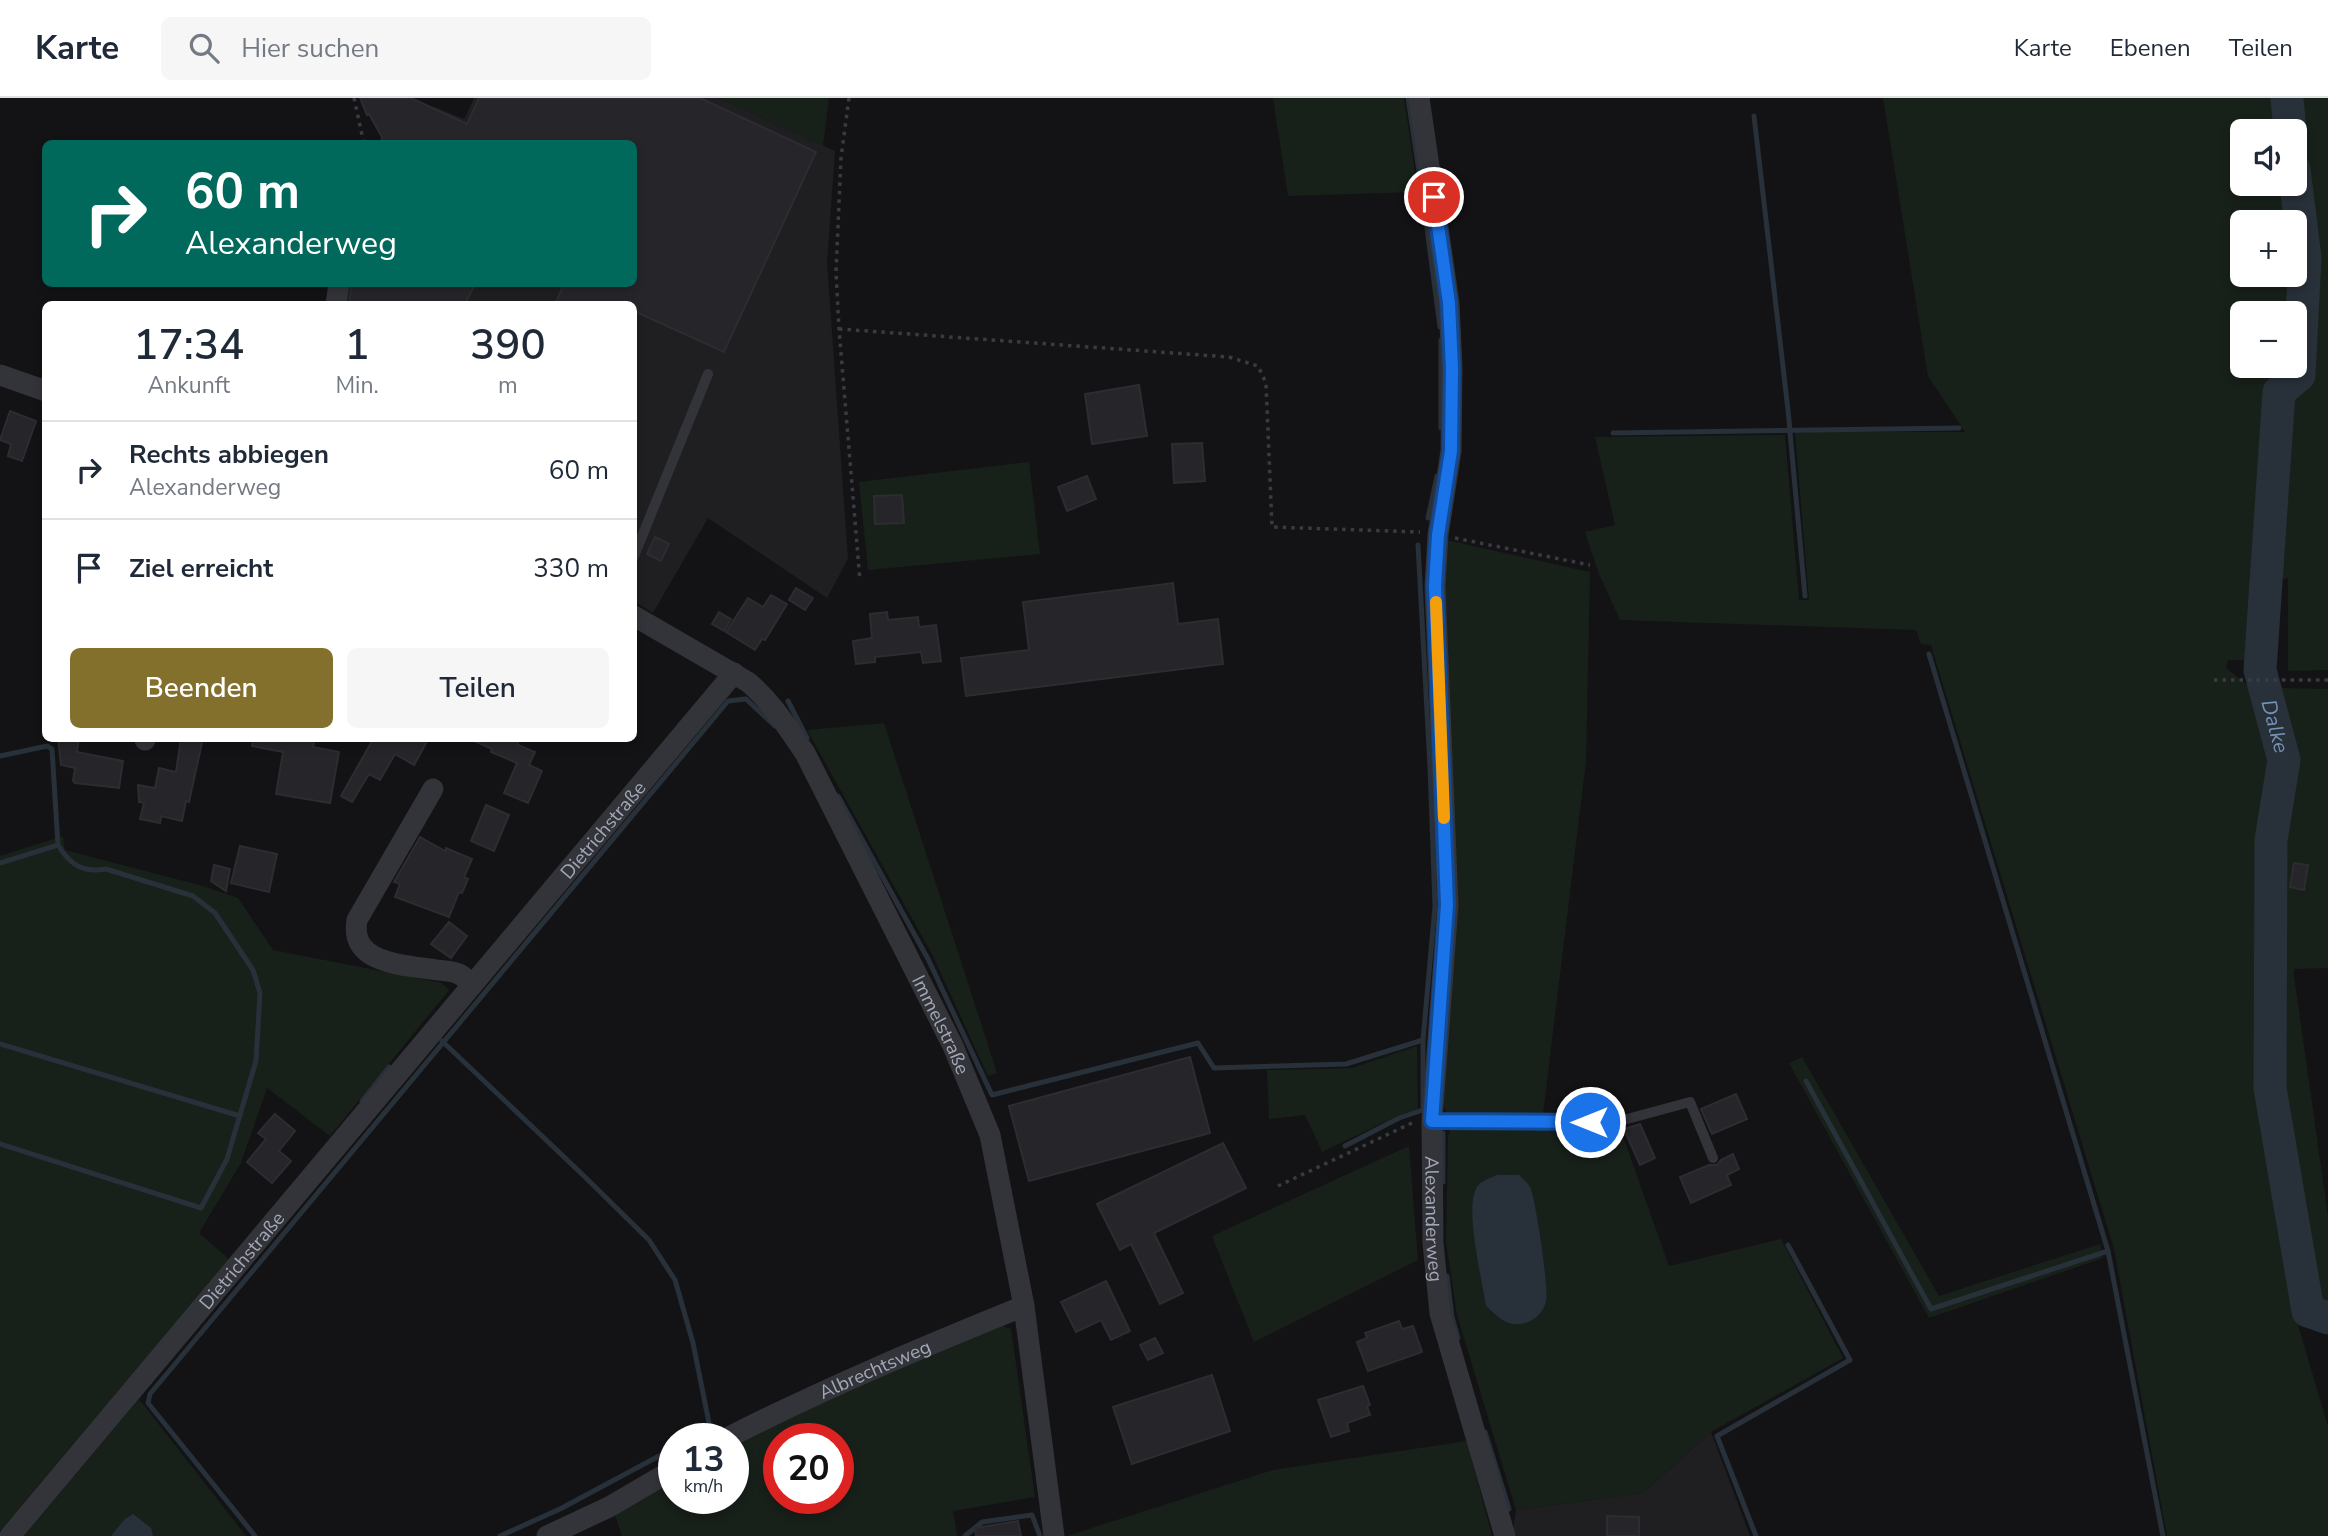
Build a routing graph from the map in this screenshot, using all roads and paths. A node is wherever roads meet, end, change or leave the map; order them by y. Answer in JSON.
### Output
{"nodes":[{"id":1,"x":354,"y":98,"type":"edge"},
{"id":2,"x":849,"y":98,"type":"edge"},
{"id":3,"x":1419,"y":98,"type":"edge"},
{"id":4,"x":363,"y":140,"type":"edge"},
{"id":5,"x":839,"y":329,"type":"junction"},
{"id":6,"x":708,"y":374,"type":"dead end"},
{"id":7,"x":0,"y":375,"type":"edge"},
{"id":8,"x":42,"y":390,"type":"edge"},
{"id":9,"x":1438,"y":535,"type":"junction"},
{"id":10,"x":637,"y":549,"type":"edge"},
{"id":11,"x":1590,"y":565,"type":"dead end"},
{"id":12,"x":860,"y":581,"type":"dead end"},
{"id":13,"x":637,"y":618,"type":"edge"},
{"id":14,"x":734,"y":673,"type":"junction"},
{"id":15,"x":2214,"y":680,"type":"dead end"},
{"id":16,"x":2328,"y":680,"type":"edge"},
{"id":17,"x":433,"y":789,"type":"dead end"},
{"id":18,"x":472,"y":984,"type":"junction"},
{"id":19,"x":1432,"y":1121,"type":"junction"},
{"id":20,"x":1713,"y":1158,"type":"dead end"},
{"id":21,"x":1278,"y":1186,"type":"dead end"},
{"id":22,"x":1024,"y":1306,"type":"junction"},
{"id":23,"x":749,"y":1427,"type":"edge"},
{"id":24,"x":658,"y":1478,"type":"edge"},
{"id":25,"x":10,"y":1536,"type":"edge"},
{"id":26,"x":547,"y":1536,"type":"edge"},
{"id":27,"x":1054,"y":1536,"type":"edge"},
{"id":28,"x":1505,"y":1536,"type":"edge"}],
"edges":[{"from":1,"to":4,"type":"path"},
{"from":2,"to":5,"type":"path"},
{"from":3,"to":9,"type":"street","name":"Alexanderweg"},
{"from":5,"to":9,"type":"path"},
{"from":5,"to":12,"type":"path"},
{"from":6,"to":10,"type":"lane"},
{"from":7,"to":8,"type":"street"},
{"from":9,"to":11,"type":"path"},
{"from":9,"to":19,"type":"street","name":"Alexanderweg"},
{"from":13,"to":14,"type":"street","name":"Immelstraße"},
{"from":14,"to":18,"type":"street","name":"Dietrichstraße"},
{"from":14,"to":22,"type":"street","name":"Immelstraße"},
{"from":15,"to":16,"type":"path"},
{"from":17,"to":18,"type":"street"},
{"from":18,"to":25,"type":"street","name":"Dietrichstraße"},
{"from":19,"to":20,"type":"lane"},
{"from":19,"to":21,"type":"path"},
{"from":19,"to":28,"type":"street","name":"Alexanderweg"},
{"from":22,"to":23,"type":"street","name":"Albrechtsweg"},
{"from":22,"to":27,"type":"street","name":"Immelstraße"},
{"from":24,"to":26,"type":"street"}]}
